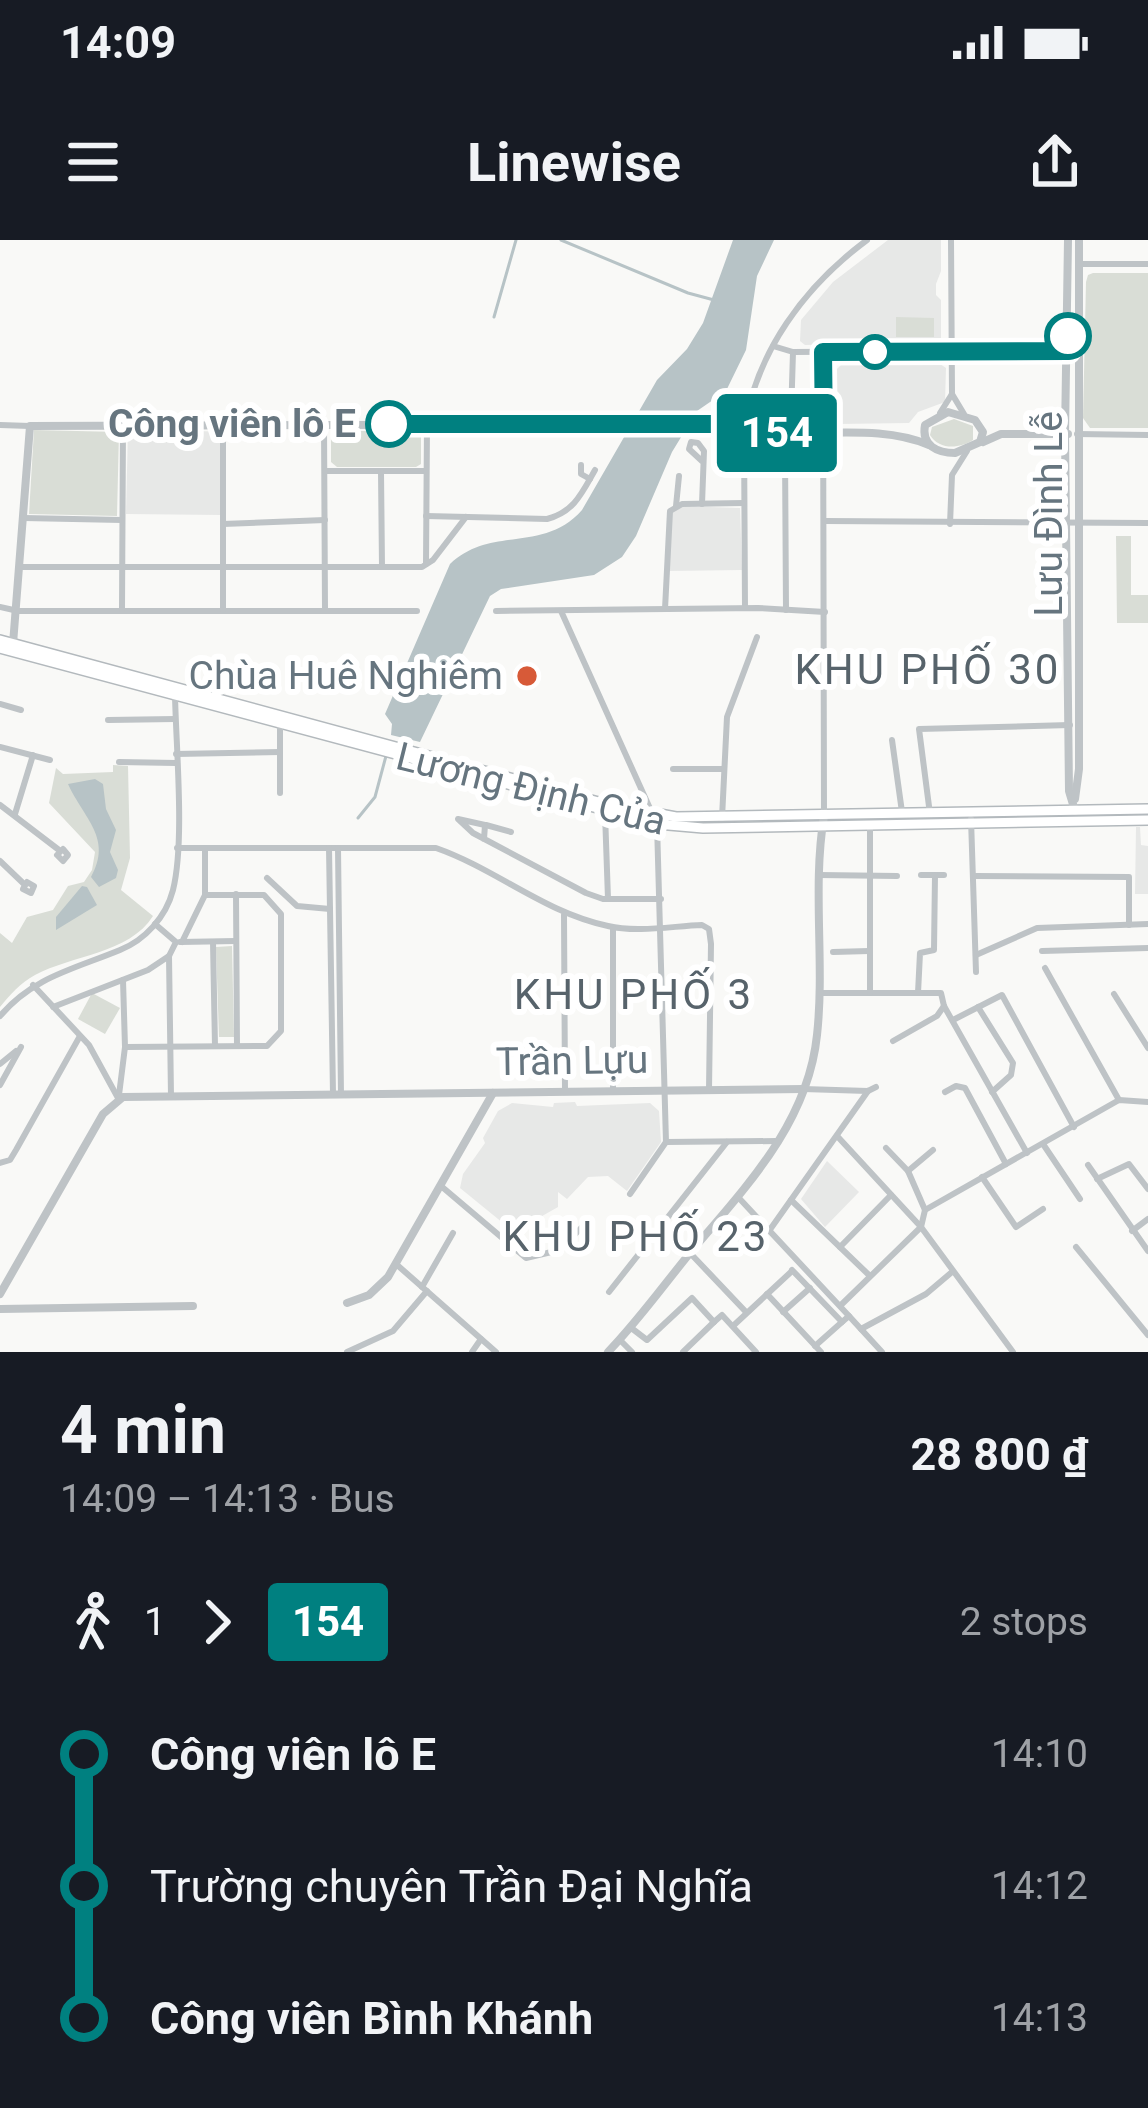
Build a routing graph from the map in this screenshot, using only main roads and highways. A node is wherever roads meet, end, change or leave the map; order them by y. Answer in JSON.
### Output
{"nodes":[{"id":1,"x":6,"y":646,"type":"edge"},
{"id":2,"x":356,"y":739,"type":"junction"},
{"id":3,"x":449,"y":764,"type":"junction"},
{"id":4,"x":1148,"y":809,"type":"edge"},
{"id":5,"x":655,"y":819,"type":"junction"},
{"id":6,"x":971,"y":819,"type":"junction"},
{"id":7,"x":1148,"y":820,"type":"edge"},
{"id":8,"x":823,"y":821,"type":"junction"}],
"edges":[{"from":1,"to":2,"type":"main road","name":"Lương Định Của"},
{"from":1,"to":2,"type":"main road","name":"Lương Định Của"},
{"from":2,"to":3,"type":"main road","name":"Lương Định Của"},
{"from":3,"to":5,"type":"main road","name":"Lương Định Của"},
{"from":3,"to":5,"type":"main road","name":"Lương Định Của"},
{"from":4,"to":6,"type":"main road","name":"Lương Định Của"},
{"from":5,"to":8,"type":"main road","name":"Lương Định Của"},
{"from":5,"to":8,"type":"main road","name":"Lương Định Của"},
{"from":6,"to":7,"type":"main road","name":"Lương Định Của"},
{"from":6,"to":8,"type":"main road","name":"Lương Định Của"},
{"from":6,"to":8,"type":"main road","name":"Lương Định Của"}]}
